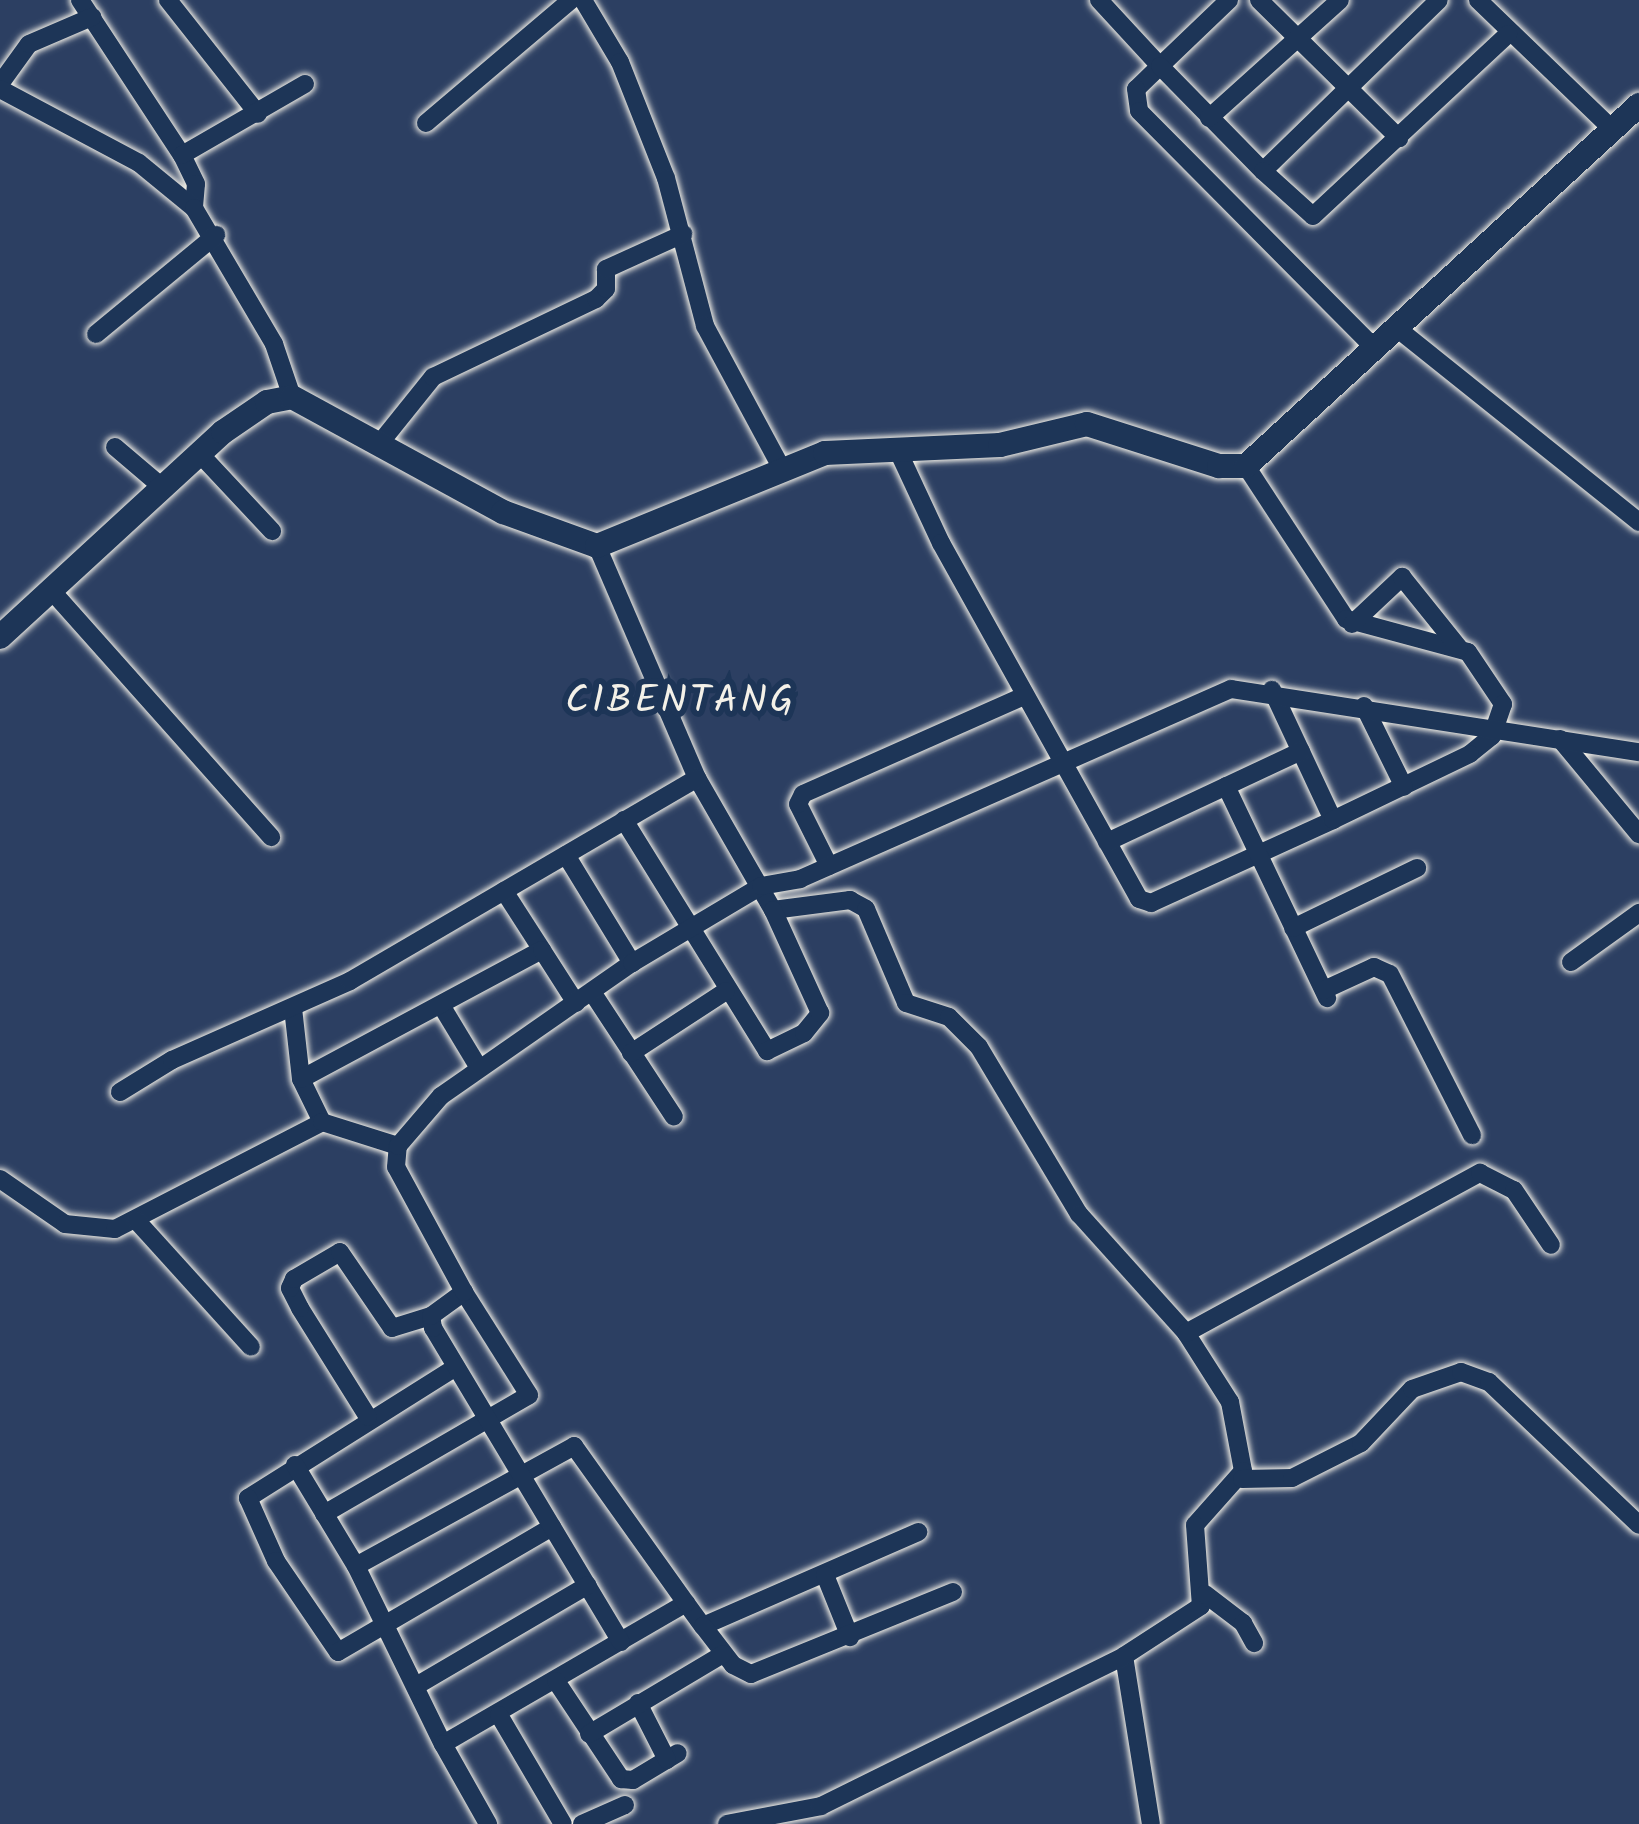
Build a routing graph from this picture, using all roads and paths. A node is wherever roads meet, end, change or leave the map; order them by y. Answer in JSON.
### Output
{"nodes":[{"id":1,"x":80,"y":0,"type":"edge"},
{"id":2,"x":168,"y":0,"type":"edge"},
{"id":3,"x":571,"y":0,"type":"edge"},
{"id":4,"x":583,"y":0,"type":"edge"},
{"id":5,"x":1099,"y":0,"type":"edge"},
{"id":6,"x":1258,"y":0,"type":"edge"},
{"id":7,"x":1340,"y":0,"type":"edge"},
{"id":8,"x":1439,"y":0,"type":"edge"},
{"id":9,"x":1478,"y":0,"type":"edge"},
{"id":10,"x":1216,"y":4,"type":"edge"},
{"id":11,"x":92,"y":17,"type":"junction"},
{"id":12,"x":1508,"y":34,"type":"junction"},
{"id":13,"x":1298,"y":40,"type":"junction"},
{"id":14,"x":1160,"y":66,"type":"junction"},
{"id":15,"x":305,"y":84,"type":"dead end"},
{"id":16,"x":0,"y":87,"type":"edge"},
{"id":17,"x":1350,"y":88,"type":"junction"},
{"id":18,"x":1639,"y":105,"type":"edge"},
{"id":19,"x":259,"y":114,"type":"junction"},
{"id":20,"x":1209,"y":118,"type":"junction"},
{"id":21,"x":426,"y":123,"type":"dead end"},
{"id":22,"x":1612,"y":129,"type":"junction"},
{"id":23,"x":1399,"y":138,"type":"junction"},
{"id":24,"x":182,"y":155,"type":"junction"},
{"id":25,"x":1263,"y":171,"type":"junction"},
{"id":26,"x":194,"y":208,"type":"junction"},
{"id":27,"x":683,"y":234,"type":"junction"},
{"id":28,"x":216,"y":235,"type":"junction"},
{"id":29,"x":1398,"y":329,"type":"junction"},
{"id":30,"x":96,"y":334,"type":"dead end"},
{"id":31,"x":1375,"y":349,"type":"junction"},
{"id":32,"x":292,"y":397,"type":"junction"},
{"id":33,"x":380,"y":442,"type":"junction"},
{"id":34,"x":115,"y":447,"type":"dead end"},
{"id":35,"x":200,"y":453,"type":"junction"},
{"id":36,"x":899,"y":453,"type":"junction"},
{"id":37,"x":1246,"y":466,"type":"junction"},
{"id":38,"x":782,"y":469,"type":"junction"},
{"id":39,"x":162,"y":487,"type":"junction"},
{"id":40,"x":1639,"y":521,"type":"edge"},
{"id":41,"x":272,"y":531,"type":"dead end"},
{"id":42,"x":597,"y":546,"type":"junction"},
{"id":43,"x":50,"y":590,"type":"junction"},
{"id":44,"x":1352,"y":624,"type":"junction"},
{"id":45,"x":0,"y":637,"type":"edge"},
{"id":46,"x":1459,"y":648,"type":"junction"},
{"id":47,"x":1272,"y":690,"type":"junction"},
{"id":48,"x":1024,"y":696,"type":"junction"},
{"id":49,"x":1364,"y":706,"type":"junction"},
{"id":50,"x":1495,"y":728,"type":"junction"},
{"id":51,"x":1560,"y":739,"type":"junction"},
{"id":52,"x":1301,"y":751,"type":"junction"},
{"id":53,"x":1639,"y":752,"type":"edge"},
{"id":54,"x":1062,"y":760,"type":"junction"},
{"id":55,"x":697,"y":778,"type":"junction"},
{"id":56,"x":1226,"y":786,"type":"junction"},
{"id":57,"x":1404,"y":787,"type":"junction"},
{"id":58,"x":624,"y":820,"type":"junction"},
{"id":59,"x":1333,"y":820,"type":"junction"},
{"id":60,"x":1639,"y":834,"type":"edge"},
{"id":61,"x":272,"y":837,"type":"dead end"},
{"id":62,"x":1107,"y":842,"type":"junction"},
{"id":63,"x":1260,"y":854,"type":"junction"},
{"id":64,"x":566,"y":855,"type":"junction"},
{"id":65,"x":829,"y":866,"type":"junction"},
{"id":66,"x":1417,"y":868,"type":"dead end"},
{"id":67,"x":761,"y":886,"type":"junction"},
{"id":68,"x":504,"y":891,"type":"junction"},
{"id":69,"x":773,"y":910,"type":"junction"},
{"id":70,"x":1639,"y":913,"type":"edge"},
{"id":71,"x":689,"y":928,"type":"junction"},
{"id":72,"x":1293,"y":928,"type":"junction"},
{"id":73,"x":542,"y":950,"type":"junction"},
{"id":74,"x":1571,"y":962,"type":"dead end"},
{"id":75,"x":632,"y":963,"type":"junction"},
{"id":76,"x":725,"y":991,"type":"junction"},
{"id":77,"x":584,"y":998,"type":"junction"},
{"id":78,"x":440,"y":1005,"type":"junction"},
{"id":79,"x":293,"y":1008,"type":"junction"},
{"id":80,"x":631,"y":1053,"type":"junction"},
{"id":81,"x":479,"y":1068,"type":"junction"},
{"id":82,"x":301,"y":1079,"type":"junction"},
{"id":83,"x":120,"y":1092,"type":"dead end"},
{"id":84,"x":674,"y":1117,"type":"dead end"},
{"id":85,"x":322,"y":1122,"type":"junction"},
{"id":86,"x":1472,"y":1136,"type":"dead end"},
{"id":87,"x":398,"y":1146,"type":"junction"},
{"id":88,"x":0,"y":1179,"type":"edge"},
{"id":89,"x":136,"y":1220,"type":"junction"},
{"id":90,"x":1551,"y":1246,"type":"dead end"},
{"id":91,"x":464,"y":1292,"type":"junction"},
{"id":92,"x":431,"y":1316,"type":"junction"},
{"id":93,"x":1186,"y":1333,"type":"junction"},
{"id":94,"x":251,"y":1347,"type":"dead end"},
{"id":95,"x":456,"y":1367,"type":"junction"},
{"id":96,"x":368,"y":1418,"type":"junction"},
{"id":97,"x":490,"y":1421,"type":"junction"},
{"id":98,"x":295,"y":1466,"type":"junction"},
{"id":99,"x":522,"y":1474,"type":"junction"},
{"id":100,"x":1242,"y":1479,"type":"junction"},
{"id":101,"x":325,"y":1514,"type":"junction"},
{"id":102,"x":1639,"y":1525,"type":"edge"},
{"id":103,"x":553,"y":1527,"type":"junction"},
{"id":104,"x":919,"y":1532,"type":"dead end"},
{"id":105,"x":356,"y":1567,"type":"junction"},
{"id":106,"x":825,"y":1575,"type":"junction"},
{"id":107,"x":588,"y":1585,"type":"junction"},
{"id":108,"x":953,"y":1592,"type":"dead end"},
{"id":109,"x":1205,"y":1594,"type":"junction"},
{"id":110,"x":686,"y":1603,"type":"junction"},
{"id":111,"x":386,"y":1624,"type":"junction"},
{"id":112,"x":703,"y":1626,"type":"junction"},
{"id":113,"x":850,"y":1637,"type":"junction"},
{"id":114,"x":621,"y":1642,"type":"junction"},
{"id":115,"x":1254,"y":1643,"type":"dead end"},
{"id":116,"x":723,"y":1654,"type":"junction"},
{"id":117,"x":1124,"y":1656,"type":"junction"},
{"id":118,"x":556,"y":1681,"type":"junction"},
{"id":119,"x":416,"y":1686,"type":"junction"},
{"id":120,"x":638,"y":1703,"type":"junction"},
{"id":121,"x":499,"y":1715,"type":"junction"},
{"id":122,"x":589,"y":1734,"type":"junction"},
{"id":123,"x":442,"y":1744,"type":"junction"},
{"id":124,"x":625,"y":1804,"type":"dead end"},
{"id":125,"x":488,"y":1824,"type":"edge"},
{"id":126,"x":563,"y":1824,"type":"edge"},
{"id":127,"x":582,"y":1824,"type":"edge"},
{"id":128,"x":727,"y":1824,"type":"edge"},
{"id":129,"x":1150,"y":1824,"type":"edge"}],
"edges":[{"from":1,"to":11,"type":"street"},
{"from":2,"to":19,"type":"street"},
{"from":3,"to":21,"type":"street"},
{"from":4,"to":27,"type":"street"},
{"from":5,"to":14,"type":"street"},
{"from":6,"to":13,"type":"street"},
{"from":7,"to":13,"type":"street"},
{"from":8,"to":17,"type":"street"},
{"from":9,"to":12,"type":"street"},
{"from":10,"to":14,"type":"street"},
{"from":11,"to":16,"type":"street"},
{"from":11,"to":24,"type":"street"},
{"from":12,"to":22,"type":"street"},
{"from":12,"to":23,"type":"street"},
{"from":13,"to":17,"type":"street"},
{"from":13,"to":20,"type":"street"},
{"from":14,"to":20,"type":"street"},
{"from":14,"to":31,"type":"street"},
{"from":15,"to":19,"type":"street"},
{"from":16,"to":26,"type":"street"},
{"from":17,"to":23,"type":"street"},
{"from":17,"to":25,"type":"street"},
{"from":18,"to":22,"type":"street"},
{"from":19,"to":24,"type":"street"},
{"from":20,"to":25,"type":"street"},
{"from":22,"to":29,"type":"street"},
{"from":23,"to":25,"type":"street"},
{"from":24,"to":26,"type":"street"},
{"from":26,"to":28,"type":"street"},
{"from":27,"to":33,"type":"street"},
{"from":27,"to":38,"type":"street"},
{"from":28,"to":30,"type":"street"},
{"from":28,"to":32,"type":"street"},
{"from":29,"to":31,"type":"street"},
{"from":29,"to":40,"type":"street"},
{"from":31,"to":37,"type":"street"},
{"from":32,"to":33,"type":"street"},
{"from":32,"to":35,"type":"street"},
{"from":33,"to":42,"type":"street"},
{"from":34,"to":39,"type":"street"},
{"from":35,"to":39,"type":"street"},
{"from":35,"to":41,"type":"street"},
{"from":36,"to":37,"type":"street"},
{"from":36,"to":38,"type":"street"},
{"from":36,"to":48,"type":"street"},
{"from":37,"to":44,"type":"street"},
{"from":38,"to":42,"type":"street"},
{"from":39,"to":43,"type":"street"},
{"from":42,"to":55,"type":"street"},
{"from":43,"to":45,"type":"street"},
{"from":43,"to":61,"type":"street"},
{"from":44,"to":46,"type":"street"},
{"from":44,"to":46,"type":"street"},
{"from":46,"to":50,"type":"street"},
{"from":47,"to":49,"type":"street"},
{"from":47,"to":52,"type":"street"},
{"from":47,"to":54,"type":"street"},
{"from":48,"to":54,"type":"street"},
{"from":48,"to":65,"type":"street"},
{"from":49,"to":50,"type":"street"},
{"from":49,"to":57,"type":"street"},
{"from":50,"to":51,"type":"street"},
{"from":50,"to":57,"type":"street"},
{"from":51,"to":53,"type":"street"},
{"from":51,"to":60,"type":"street"},
{"from":52,"to":56,"type":"street"},
{"from":52,"to":59,"type":"street"},
{"from":54,"to":62,"type":"street"},
{"from":54,"to":65,"type":"street"},
{"from":55,"to":58,"type":"street"},
{"from":55,"to":67,"type":"street"},
{"from":56,"to":62,"type":"street"},
{"from":56,"to":63,"type":"street"},
{"from":57,"to":59,"type":"street"},
{"from":58,"to":64,"type":"street"},
{"from":58,"to":71,"type":"street"},
{"from":59,"to":63,"type":"street"},
{"from":62,"to":63,"type":"street"},
{"from":63,"to":72,"type":"street"},
{"from":64,"to":68,"type":"street"},
{"from":64,"to":75,"type":"street"},
{"from":65,"to":67,"type":"street"},
{"from":66,"to":72,"type":"street"},
{"from":67,"to":69,"type":"street"},
{"from":67,"to":71,"type":"street"},
{"from":68,"to":73,"type":"street"},
{"from":68,"to":79,"type":"street"},
{"from":69,"to":76,"type":"street"},
{"from":69,"to":93,"type":"street"},
{"from":70,"to":74,"type":"street"},
{"from":71,"to":75,"type":"street"},
{"from":71,"to":76,"type":"street"},
{"from":72,"to":86,"type":"street"},
{"from":73,"to":77,"type":"street"},
{"from":73,"to":78,"type":"street"},
{"from":75,"to":77,"type":"street"},
{"from":76,"to":80,"type":"street"},
{"from":77,"to":80,"type":"street"},
{"from":77,"to":81,"type":"street"},
{"from":78,"to":81,"type":"street"},
{"from":78,"to":82,"type":"street"},
{"from":79,"to":82,"type":"street"},
{"from":79,"to":83,"type":"street"},
{"from":80,"to":84,"type":"street"},
{"from":81,"to":87,"type":"street"},
{"from":82,"to":85,"type":"street"},
{"from":85,"to":87,"type":"street"},
{"from":85,"to":89,"type":"street"},
{"from":87,"to":91,"type":"street"},
{"from":88,"to":89,"type":"street"},
{"from":89,"to":94,"type":"street"},
{"from":90,"to":93,"type":"street"},
{"from":91,"to":92,"type":"street"},
{"from":91,"to":97,"type":"street"},
{"from":92,"to":95,"type":"street"},
{"from":92,"to":96,"type":"street"},
{"from":93,"to":100,"type":"street"},
{"from":95,"to":96,"type":"street"},
{"from":95,"to":97,"type":"street"},
{"from":96,"to":98,"type":"street"},
{"from":97,"to":99,"type":"street"},
{"from":97,"to":101,"type":"street"},
{"from":98,"to":101,"type":"street"},
{"from":98,"to":111,"type":"street"},
{"from":99,"to":103,"type":"street"},
{"from":99,"to":105,"type":"street"},
{"from":99,"to":110,"type":"street"},
{"from":100,"to":102,"type":"street"},
{"from":100,"to":109,"type":"street"},
{"from":101,"to":105,"type":"street"},
{"from":103,"to":107,"type":"street"},
{"from":103,"to":111,"type":"street"},
{"from":104,"to":106,"type":"street"},
{"from":105,"to":111,"type":"street"},
{"from":106,"to":112,"type":"street"},
{"from":106,"to":113,"type":"street"},
{"from":107,"to":114,"type":"street"},
{"from":107,"to":119,"type":"street"},
{"from":108,"to":113,"type":"street"},
{"from":109,"to":115,"type":"street"},
{"from":109,"to":117,"type":"street"},
{"from":110,"to":112,"type":"street"},
{"from":110,"to":114,"type":"street"},
{"from":111,"to":119,"type":"street"},
{"from":112,"to":116,"type":"street"},
{"from":113,"to":116,"type":"street"},
{"from":114,"to":118,"type":"street"},
{"from":116,"to":120,"type":"street"},
{"from":117,"to":128,"type":"street"},
{"from":117,"to":129,"type":"street"},
{"from":118,"to":121,"type":"street"},
{"from":118,"to":122,"type":"street"},
{"from":119,"to":123,"type":"street"},
{"from":120,"to":122,"type":"street"},
{"from":120,"to":122,"type":"street"},
{"from":121,"to":123,"type":"street"},
{"from":121,"to":126,"type":"street"},
{"from":123,"to":125,"type":"street"},
{"from":124,"to":127,"type":"street"}]}
